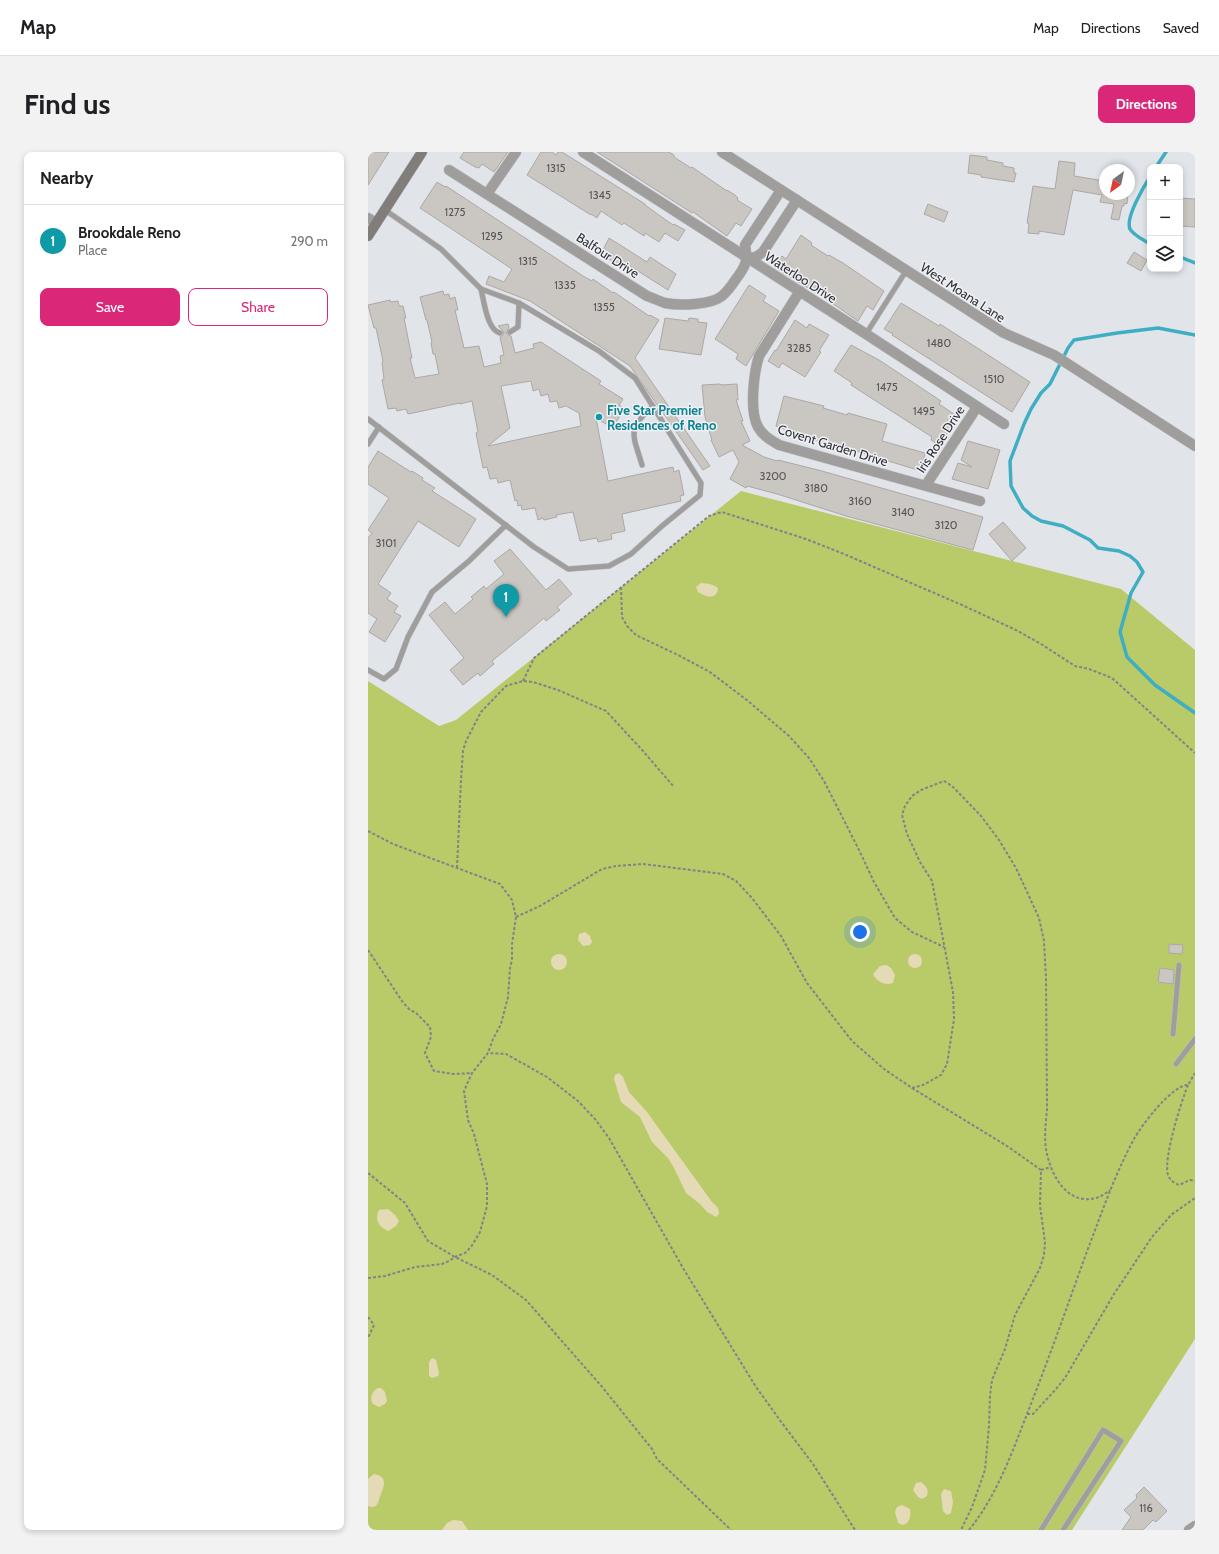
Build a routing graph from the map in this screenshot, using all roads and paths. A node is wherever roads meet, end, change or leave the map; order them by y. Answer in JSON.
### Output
{"nodes":[{"id":1,"x":422,"y":152,"type":"edge"},
{"id":2,"x":516,"y":152,"type":"edge"},
{"id":3,"x":583,"y":152,"type":"edge"},
{"id":4,"x":722,"y":152,"type":"edge"},
{"id":5,"x":450,"y":170,"type":"dead end"},
{"id":6,"x":781,"y":190,"type":"junction"},
{"id":7,"x":487,"y":194,"type":"junction"},
{"id":8,"x":797,"y":200,"type":"junction"},
{"id":9,"x":385,"y":210,"type":"junction"},
{"id":10,"x":372,"y":221,"type":"edge"},
{"id":11,"x":368,"y":236,"type":"edge"},
{"id":12,"x":748,"y":258,"type":"junction"},
{"id":13,"x":906,"y":271,"type":"junction"},
{"id":14,"x":481,"y":289,"type":"junction"},
{"id":15,"x":800,"y":291,"type":"junction"},
{"id":16,"x":519,"y":303,"type":"junction"},
{"id":17,"x":510,"y":332,"type":"dead end"},
{"id":18,"x":500,"y":333,"type":"dead end"},
{"id":19,"x":866,"y":334,"type":"junction"},
{"id":20,"x":653,"y":406,"type":"junction"},
{"id":21,"x":977,"y":407,"type":"junction"},
{"id":22,"x":368,"y":419,"type":"edge"},
{"id":23,"x":1004,"y":424,"type":"dead end"},
{"id":24,"x":379,"y":427,"type":"junction"},
{"id":25,"x":368,"y":444,"type":"edge"},
{"id":26,"x":1195,"y":446,"type":"edge"},
{"id":27,"x":642,"y":465,"type":"dead end"},
{"id":28,"x":926,"y":486,"type":"junction"},
{"id":29,"x":980,"y":500,"type":"dead end"},
{"id":30,"x":506,"y":524,"type":"junction"},
{"id":31,"x":621,"y":587,"type":"junction"},
{"id":32,"x":368,"y":670,"type":"edge"},
{"id":33,"x":523,"y":681,"type":"junction"},
{"id":34,"x":1195,"y":753,"type":"edge"},
{"id":35,"x":674,"y":787,"type":"dead end"},
{"id":36,"x":368,"y":831,"type":"edge"},
{"id":37,"x":457,"y":868,"type":"junction"},
{"id":38,"x":516,"y":917,"type":"junction"},
{"id":39,"x":944,"y":947,"type":"junction"},
{"id":40,"x":368,"y":950,"type":"edge"},
{"id":41,"x":1179,"y":965,"type":"dead end"},
{"id":42,"x":1173,"y":1034,"type":"dead end"},
{"id":43,"x":1195,"y":1039,"type":"edge"},
{"id":44,"x":488,"y":1053,"type":"junction"},
{"id":45,"x":1176,"y":1064,"type":"dead end"},
{"id":46,"x":472,"y":1073,"type":"junction"},
{"id":47,"x":1195,"y":1073,"type":"edge"},
{"id":48,"x":1188,"y":1085,"type":"junction"},
{"id":49,"x":912,"y":1088,"type":"junction"},
{"id":50,"x":1051,"y":1167,"type":"junction"},
{"id":51,"x":1041,"y":1170,"type":"junction"},
{"id":52,"x":368,"y":1173,"type":"edge"},
{"id":53,"x":1195,"y":1181,"type":"edge"},
{"id":54,"x":1110,"y":1190,"type":"junction"},
{"id":55,"x":1195,"y":1198,"type":"edge"},
{"id":56,"x":455,"y":1257,"type":"junction"},
{"id":57,"x":368,"y":1278,"type":"edge"},
{"id":58,"x":368,"y":1317,"type":"edge"},
{"id":59,"x":368,"y":1338,"type":"edge"},
{"id":60,"x":1027,"y":1414,"type":"junction"},
{"id":61,"x":1195,"y":1526,"type":"edge"},
{"id":62,"x":731,"y":1530,"type":"edge"},
{"id":63,"x":855,"y":1530,"type":"edge"},
{"id":64,"x":961,"y":1530,"type":"edge"},
{"id":65,"x":969,"y":1530,"type":"edge"},
{"id":66,"x":1040,"y":1530,"type":"edge"},
{"id":67,"x":1063,"y":1530,"type":"edge"},
{"id":68,"x":1189,"y":1530,"type":"edge"}],
"edges":[{"from":1,"to":9,"type":"main road"},
{"from":2,"to":7,"type":"street"},
{"from":3,"to":12,"type":"street","name":"Waterloo Drive"},
{"from":4,"to":6,"type":"street","name":"West Moana Lane"},
{"from":5,"to":7,"type":"street","name":"Balfour Drive"},
{"from":6,"to":8,"type":"street","name":"West Moana Lane"},
{"from":6,"to":12,"type":"street","name":"Balfour Drive"},
{"from":7,"to":12,"type":"street","name":"Balfour Drive"},
{"from":8,"to":12,"type":"street"},
{"from":8,"to":13,"type":"street","name":"West Moana Lane"},
{"from":9,"to":10,"type":"main road"},
{"from":9,"to":14,"type":"lane"},
{"from":10,"to":11,"type":"main road"},
{"from":12,"to":15,"type":"street","name":"Waterloo Drive"},
{"from":13,"to":19,"type":"lane"},
{"from":13,"to":26,"type":"street","name":"West Moana Lane"},
{"from":14,"to":16,"type":"lane"},
{"from":14,"to":18,"type":"lane"},
{"from":15,"to":19,"type":"street","name":"Waterloo Drive"},
{"from":15,"to":28,"type":"street","name":"Covent Garden Drive"},
{"from":16,"to":17,"type":"lane"},
{"from":16,"to":20,"type":"lane"},
{"from":19,"to":21,"type":"street","name":"Waterloo Drive"},
{"from":20,"to":27,"type":"lane"},
{"from":20,"to":30,"type":"lane"},
{"from":21,"to":23,"type":"street","name":"Waterloo Drive"},
{"from":21,"to":28,"type":"street","name":"Iris Rose Drive"},
{"from":22,"to":24,"type":"lane"},
{"from":24,"to":25,"type":"lane"},
{"from":24,"to":30,"type":"lane"},
{"from":28,"to":29,"type":"street","name":"Covent Garden Drive"},
{"from":30,"to":32,"type":"lane"},
{"from":31,"to":33,"type":"path"},
{"from":31,"to":34,"type":"path"},
{"from":31,"to":39,"type":"path"},
{"from":33,"to":35,"type":"path"},
{"from":33,"to":37,"type":"path"},
{"from":36,"to":37,"type":"path"},
{"from":37,"to":38,"type":"path"},
{"from":38,"to":44,"type":"path"},
{"from":38,"to":49,"type":"path"},
{"from":39,"to":49,"type":"path"},
{"from":39,"to":50,"type":"path"},
{"from":40,"to":46,"type":"path"},
{"from":41,"to":42,"type":"lane"},
{"from":43,"to":45,"type":"lane"},
{"from":44,"to":46,"type":"path"},
{"from":44,"to":63,"type":"path"},
{"from":46,"to":56,"type":"path"},
{"from":47,"to":48,"type":"path"},
{"from":48,"to":53,"type":"path"},
{"from":48,"to":54,"type":"path"},
{"from":49,"to":51,"type":"path"},
{"from":50,"to":51,"type":"path"},
{"from":50,"to":54,"type":"path"},
{"from":51,"to":64,"type":"path"},
{"from":52,"to":56,"type":"path"},
{"from":54,"to":60,"type":"path"},
{"from":55,"to":60,"type":"path"},
{"from":56,"to":57,"type":"path"},
{"from":56,"to":62,"type":"path"},
{"from":58,"to":59,"type":"path"},
{"from":60,"to":65,"type":"path"},
{"from":61,"to":68,"type":"street"},
{"from":66,"to":67,"type":"lane"}]}
